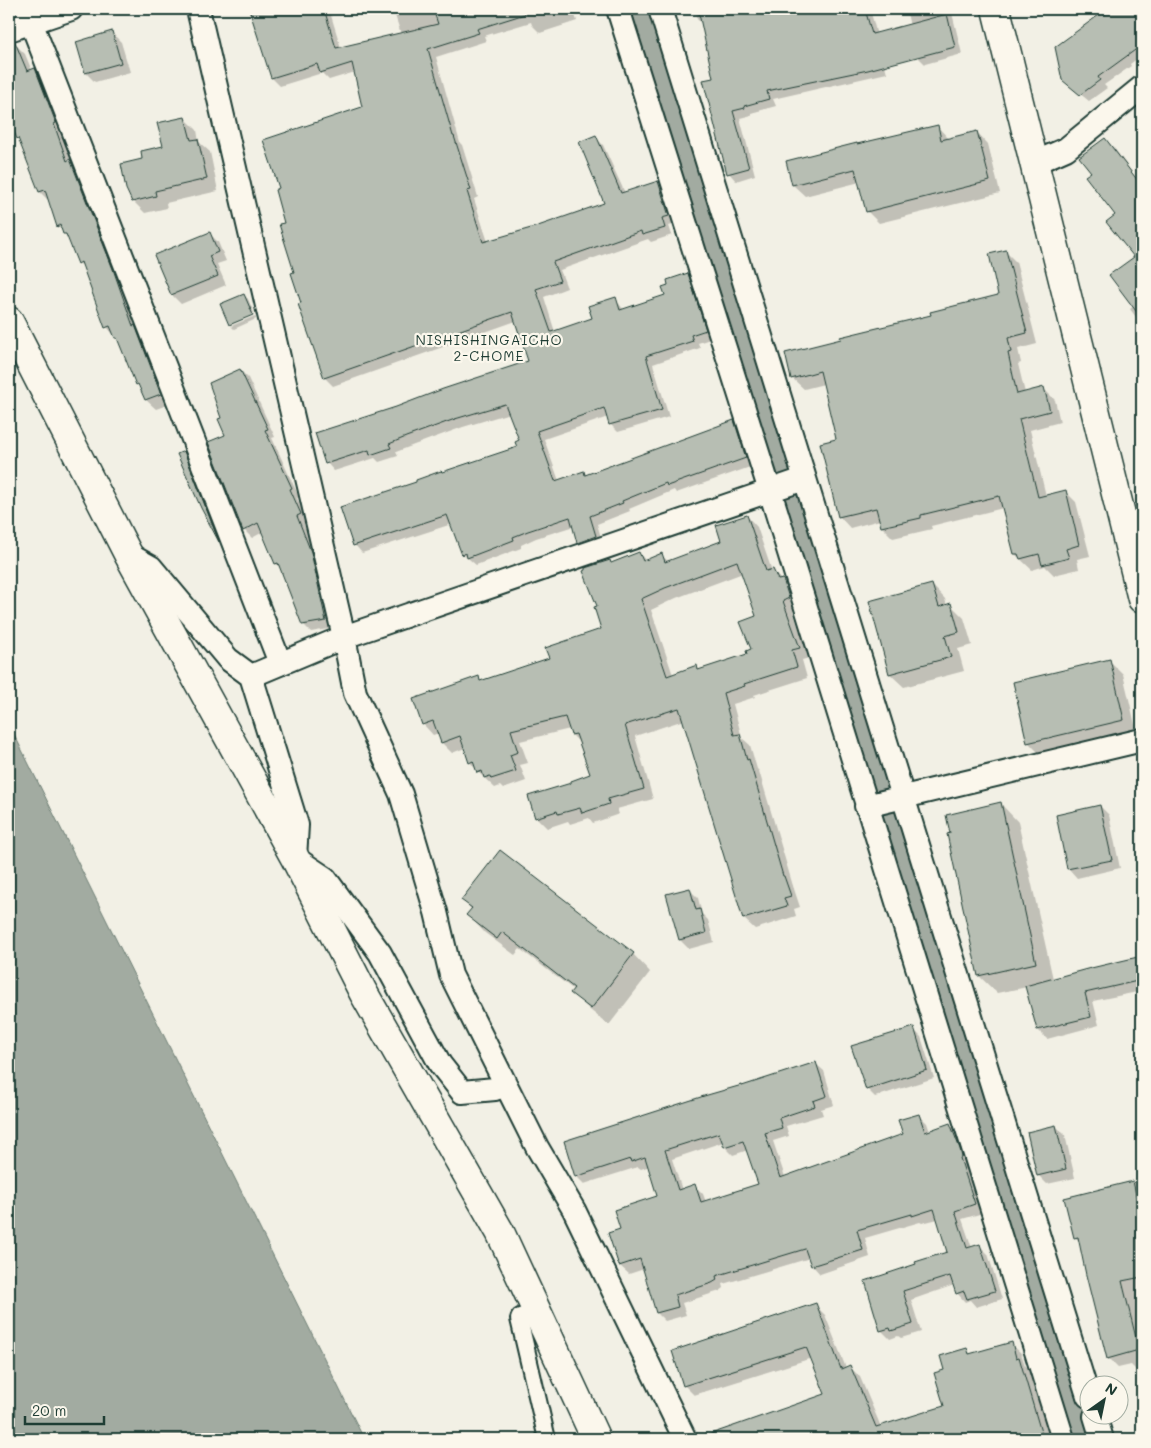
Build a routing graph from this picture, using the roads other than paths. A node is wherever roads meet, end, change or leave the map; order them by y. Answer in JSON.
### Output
{"nodes":[{"id":1,"x":71,"y":9,"type":"edge"},
{"id":2,"x":198,"y":9,"type":"edge"},
{"id":3,"x":618,"y":9,"type":"edge"},
{"id":4,"x":660,"y":9,"type":"edge"},
{"id":5,"x":996,"y":9,"type":"edge"},
{"id":6,"x":29,"y":15,"type":"edge"},
{"id":7,"x":9,"y":30,"type":"edge"},
{"id":8,"x":1142,"y":87,"type":"edge"},
{"id":9,"x":1034,"y":163,"type":"junction"},
{"id":10,"x":9,"y":321,"type":"edge"},
{"id":11,"x":800,"y":481,"type":"junction"},
{"id":12,"x":772,"y":490,"type":"junction"},
{"id":13,"x":128,"y":554,"type":"junction"},
{"id":14,"x":1142,"y":599,"type":"edge"},
{"id":15,"x":344,"y":637,"type":"junction"},
{"id":16,"x":280,"y":663,"type":"junction"},
{"id":17,"x":251,"y":676,"type":"junction"},
{"id":18,"x":1142,"y":740,"type":"edge"},
{"id":19,"x":883,"y":801,"type":"junction"},
{"id":20,"x":296,"y":858,"type":"junction"},
{"id":21,"x":506,"y":1085,"type":"junction"},
{"id":22,"x":537,"y":1311,"type":"junction"},
{"id":23,"x":1081,"y":1376,"type":"edge"},
{"id":24,"x":1098,"y":1426,"type":"edge"},
{"id":25,"x":547,"y":1439,"type":"edge"},
{"id":26,"x":596,"y":1439,"type":"edge"},
{"id":27,"x":685,"y":1439,"type":"edge"},
{"id":28,"x":1063,"y":1439,"type":"edge"},
{"id":29,"x":1102,"y":1439,"type":"edge"}],
"edges":[{"from":1,"to":6,"type":"street"},
{"from":2,"to":15,"type":"street"},
{"from":3,"to":12,"type":"street"},
{"from":4,"to":11,"type":"street"},
{"from":5,"to":9,"type":"street"},
{"from":6,"to":7,"type":"street"},
{"from":6,"to":16,"type":"street"},
{"from":8,"to":9,"type":"street"},
{"from":9,"to":14,"type":"street"},
{"from":10,"to":13,"type":"street"},
{"from":11,"to":12,"type":"street"},
{"from":11,"to":19,"type":"street"},
{"from":12,"to":15,"type":"street"},
{"from":12,"to":19,"type":"street"},
{"from":13,"to":17,"type":"street"},
{"from":13,"to":20,"type":"street"},
{"from":15,"to":16,"type":"street"},
{"from":15,"to":21,"type":"street"},
{"from":16,"to":17,"type":"street"},
{"from":17,"to":20,"type":"street"},
{"from":18,"to":19,"type":"street"},
{"from":19,"to":23,"type":"street"},
{"from":19,"to":28,"type":"street"},
{"from":20,"to":21,"type":"street"},
{"from":20,"to":22,"type":"street"},
{"from":21,"to":27,"type":"street"},
{"from":22,"to":25,"type":"street"},
{"from":22,"to":26,"type":"street"},
{"from":24,"to":29,"type":"street"}]}
